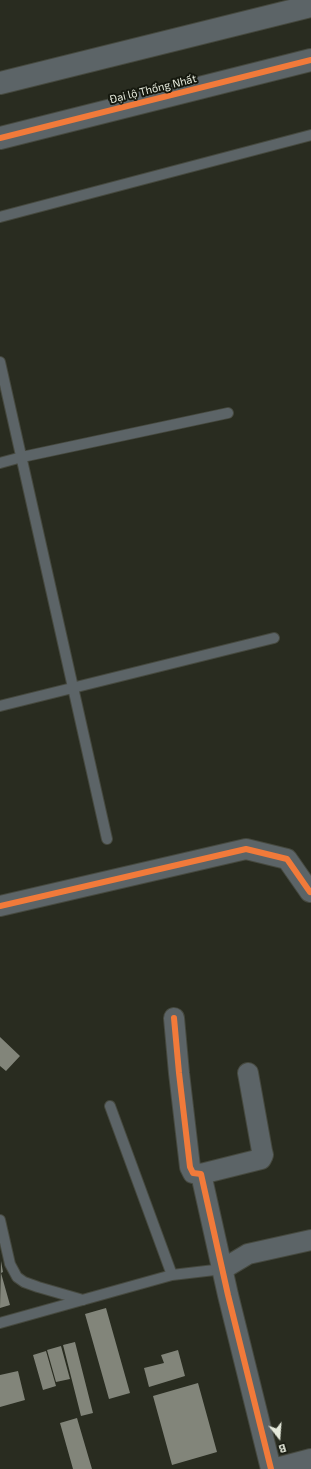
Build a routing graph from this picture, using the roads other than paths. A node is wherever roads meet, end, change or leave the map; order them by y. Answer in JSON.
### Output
{"nodes":[{"id":1,"x":311,"y":6,"type":"edge"},
{"id":2,"x":311,"y":60,"type":"edge"},
{"id":3,"x":0,"y":83,"type":"edge"},
{"id":4,"x":311,"y":135,"type":"edge"},
{"id":5,"x":0,"y":138,"type":"edge"},
{"id":6,"x":0,"y":217,"type":"edge"},
{"id":7,"x":0,"y":362,"type":"edge"},
{"id":8,"x":228,"y":413,"type":"dead end"},
{"id":9,"x":22,"y":457,"type":"junction"},
{"id":10,"x":0,"y":463,"type":"edge"},
{"id":11,"x":274,"y":638,"type":"dead end"},
{"id":12,"x":73,"y":688,"type":"junction"},
{"id":13,"x":0,"y":706,"type":"edge"},
{"id":14,"x":107,"y":839,"type":"dead end"},
{"id":15,"x":310,"y":892,"type":"edge"},
{"id":16,"x":0,"y":906,"type":"edge"},
{"id":17,"x":174,"y":1018,"type":"dead end"},
{"id":18,"x":248,"y":1073,"type":"dead end"},
{"id":19,"x":110,"y":1106,"type":"dead end"},
{"id":20,"x":201,"y":1174,"type":"junction"},
{"id":21,"x":0,"y":1220,"type":"edge"},
{"id":22,"x":311,"y":1240,"type":"edge"},
{"id":23,"x":223,"y":1269,"type":"junction"},
{"id":24,"x":172,"y":1275,"type":"junction"},
{"id":25,"x":83,"y":1300,"type":"junction"},
{"id":26,"x":0,"y":1323,"type":"edge"},
{"id":27,"x":311,"y":1459,"type":"edge"},
{"id":28,"x":272,"y":1469,"type":"edge"}],
"edges":[{"from":1,"to":3,"type":"street"},
{"from":2,"to":5,"type":"street","name":"Đại lộ Thống Nhất"},
{"from":4,"to":6,"type":"lane"},
{"from":7,"to":9,"type":"lane"},
{"from":8,"to":9,"type":"lane"},
{"from":9,"to":10,"type":"lane"},
{"from":9,"to":12,"type":"lane"},
{"from":11,"to":12,"type":"lane"},
{"from":12,"to":13,"type":"lane"},
{"from":12,"to":14,"type":"lane"},
{"from":15,"to":16,"type":"street"},
{"from":17,"to":20,"type":"street"},
{"from":18,"to":20,"type":"street"},
{"from":19,"to":24,"type":"lane"},
{"from":20,"to":23,"type":"street"},
{"from":21,"to":25,"type":"lane"},
{"from":22,"to":23,"type":"street"},
{"from":23,"to":24,"type":"lane"},
{"from":23,"to":28,"type":"street"},
{"from":24,"to":25,"type":"lane"},
{"from":25,"to":26,"type":"lane"},
{"from":27,"to":28,"type":"street"}]}
